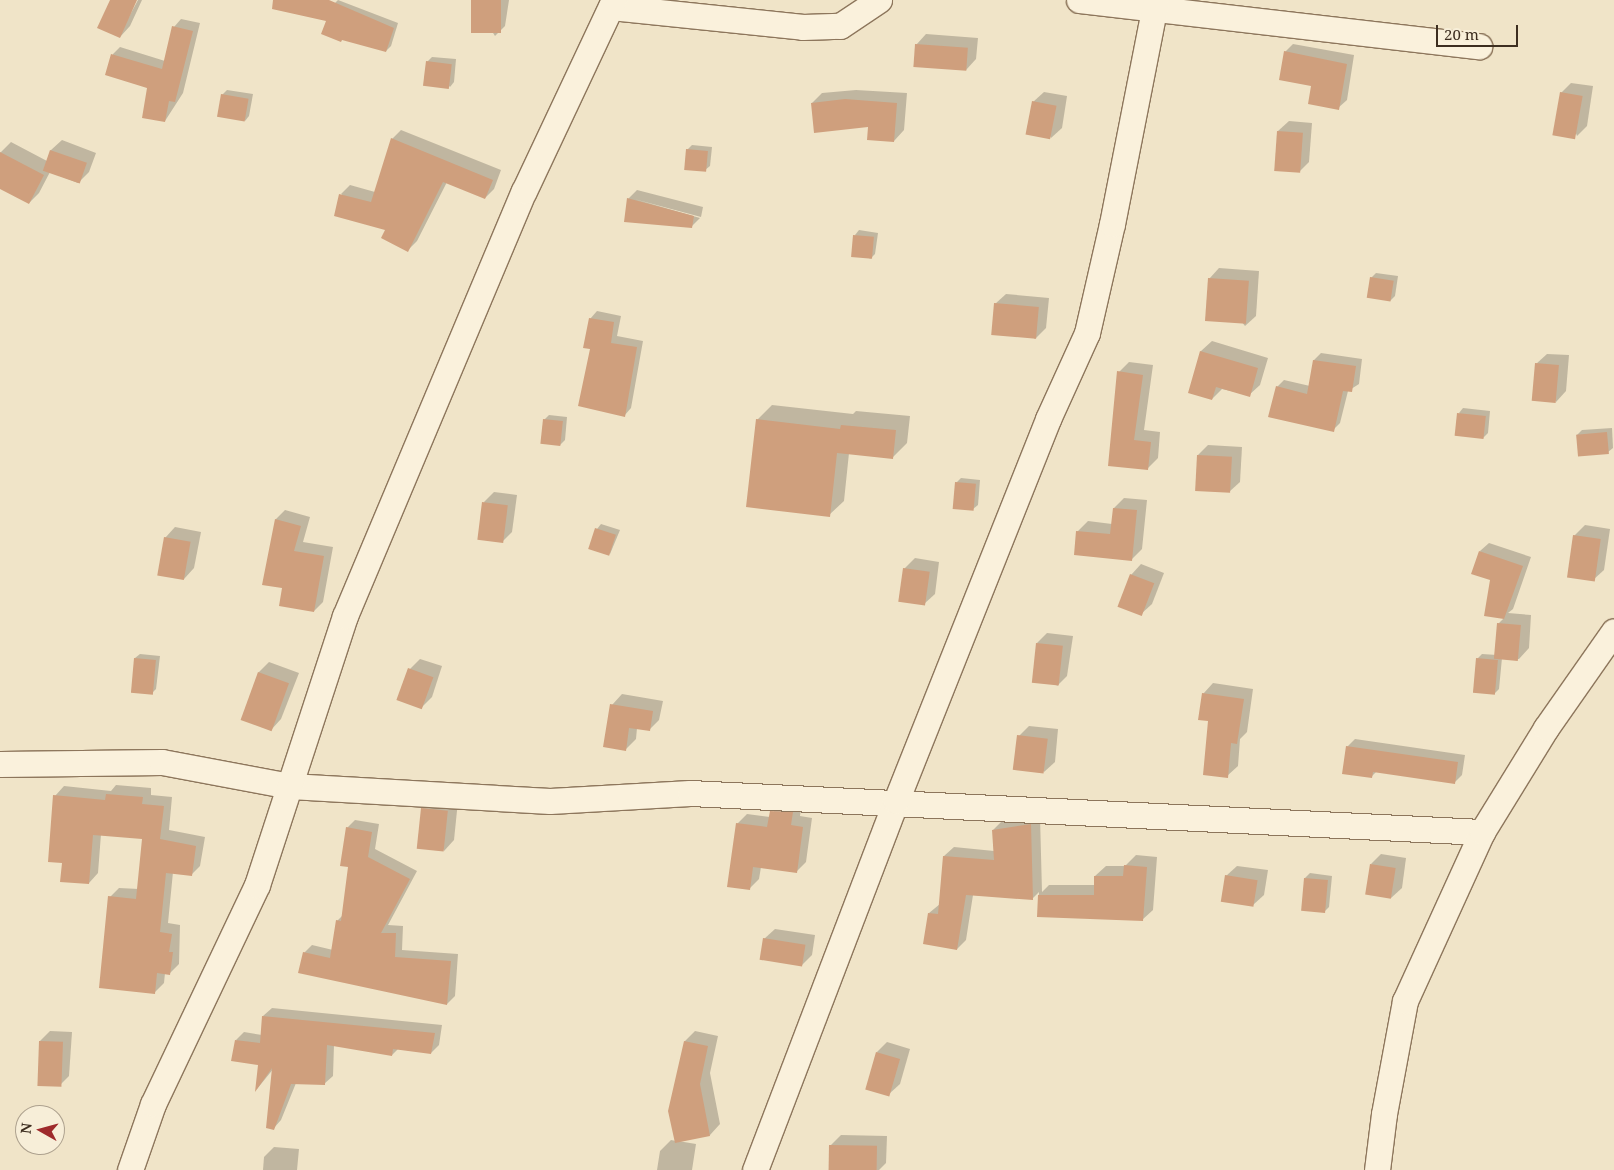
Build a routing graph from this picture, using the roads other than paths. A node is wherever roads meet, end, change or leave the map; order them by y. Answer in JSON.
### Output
{"nodes":[{"id":1,"x":879,"y":0,"type":"edge"},
{"id":2,"x":1079,"y":0,"type":"edge"},
{"id":3,"x":612,"y":3,"type":"edge"},
{"id":4,"x":1154,"y":5,"type":"edge"},
{"id":5,"x":1479,"y":46,"type":"dead end"},
{"id":6,"x":1614,"y":631,"type":"edge"},
{"id":7,"x":0,"y":764,"type":"edge"},
{"id":8,"x":290,"y":786,"type":"junction"},
{"id":9,"x":896,"y":802,"type":"junction"},
{"id":10,"x":1482,"y":832,"type":"junction"},
{"id":11,"x":130,"y":1170,"type":"edge"},
{"id":12,"x":755,"y":1170,"type":"edge"},
{"id":13,"x":1377,"y":1170,"type":"edge"}],
"edges":[{"from":1,"to":3,"type":"street"},
{"from":2,"to":4,"type":"street"},
{"from":3,"to":8,"type":"street"},
{"from":4,"to":5,"type":"street"},
{"from":4,"to":9,"type":"street"},
{"from":6,"to":10,"type":"street"},
{"from":7,"to":8,"type":"street"},
{"from":8,"to":9,"type":"street"},
{"from":8,"to":11,"type":"street"},
{"from":9,"to":10,"type":"street"},
{"from":9,"to":12,"type":"street"},
{"from":10,"to":13,"type":"street"}]}
